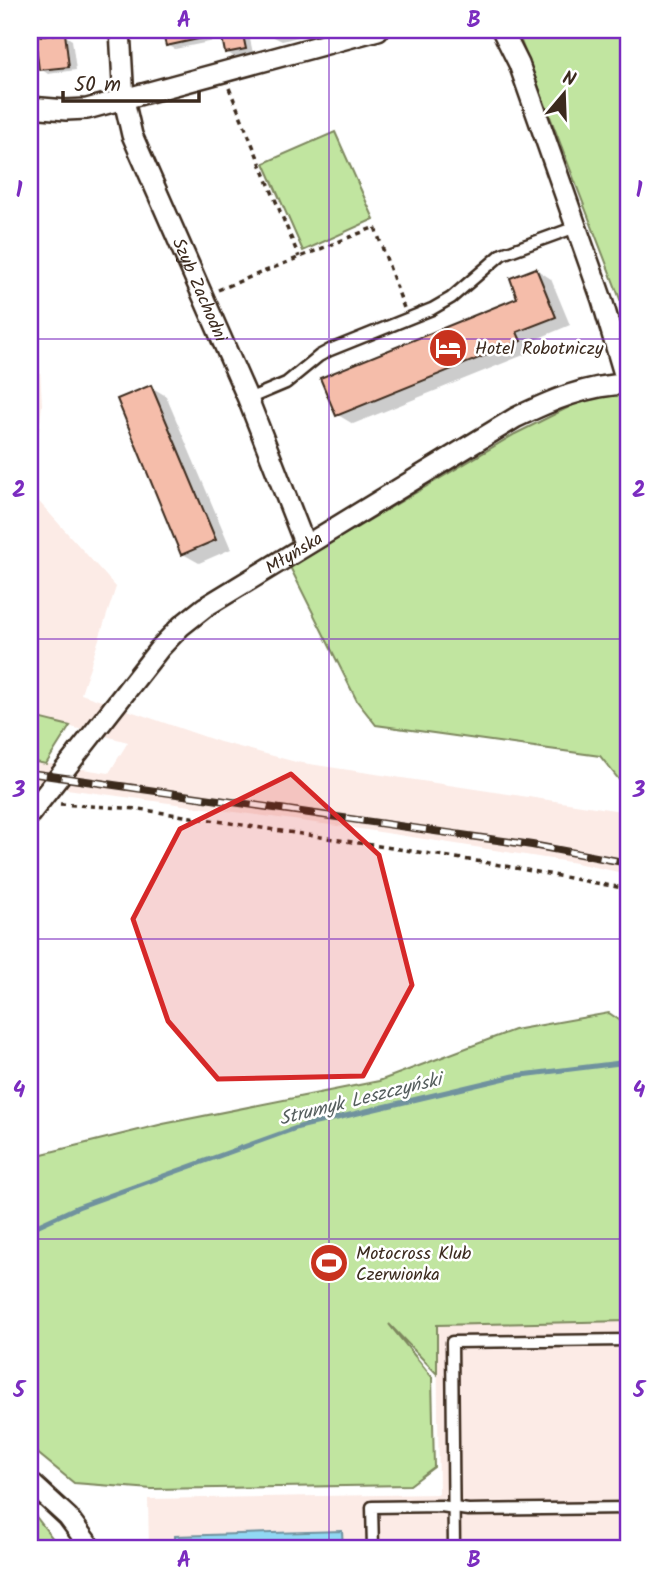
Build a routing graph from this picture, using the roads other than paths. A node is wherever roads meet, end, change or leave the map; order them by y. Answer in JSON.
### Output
{"nodes":[{"id":1,"x":120,"y":30,"type":"edge"},
{"id":2,"x":377,"y":30,"type":"edge"},
{"id":3,"x":502,"y":30,"type":"edge"},
{"id":4,"x":124,"y":100,"type":"junction"},
{"id":5,"x":30,"y":107,"type":"edge"},
{"id":6,"x":576,"y":227,"type":"junction"},
{"id":7,"x":627,"y":384,"type":"edge"},
{"id":8,"x":248,"y":399,"type":"junction"},
{"id":9,"x":305,"y":545,"type":"junction"},
{"id":10,"x":35,"y":807,"type":"edge"},
{"id":11,"x":628,"y":1340,"type":"edge"},
{"id":12,"x":30,"y":1482,"type":"edge"},
{"id":13,"x":453,"y":1507,"type":"junction"},
{"id":14,"x":628,"y":1508,"type":"edge"},
{"id":15,"x":91,"y":1548,"type":"edge"},
{"id":16,"x":373,"y":1548,"type":"edge"},
{"id":17,"x":454,"y":1548,"type":"edge"}],
"edges":[{"from":1,"to":4,"type":"street","name":"Szyb Zachodni"},
{"from":2,"to":4,"type":"street"},
{"from":3,"to":6,"type":"street","name":"Młyńska"},
{"from":4,"to":5,"type":"street"},
{"from":4,"to":8,"type":"street","name":"Szyb Zachodni"},
{"from":6,"to":7,"type":"street","name":"Młyńska"},
{"from":6,"to":8,"type":"lane"},
{"from":7,"to":9,"type":"street","name":"Młyńska"},
{"from":8,"to":9,"type":"street","name":"Szyb Zachodni"},
{"from":9,"to":10,"type":"street","name":"Młyńska"},
{"from":11,"to":13,"type":"lane"},
{"from":12,"to":15,"type":"street"},
{"from":13,"to":14,"type":"lane"},
{"from":13,"to":16,"type":"lane"},
{"from":13,"to":17,"type":"lane"}]}
